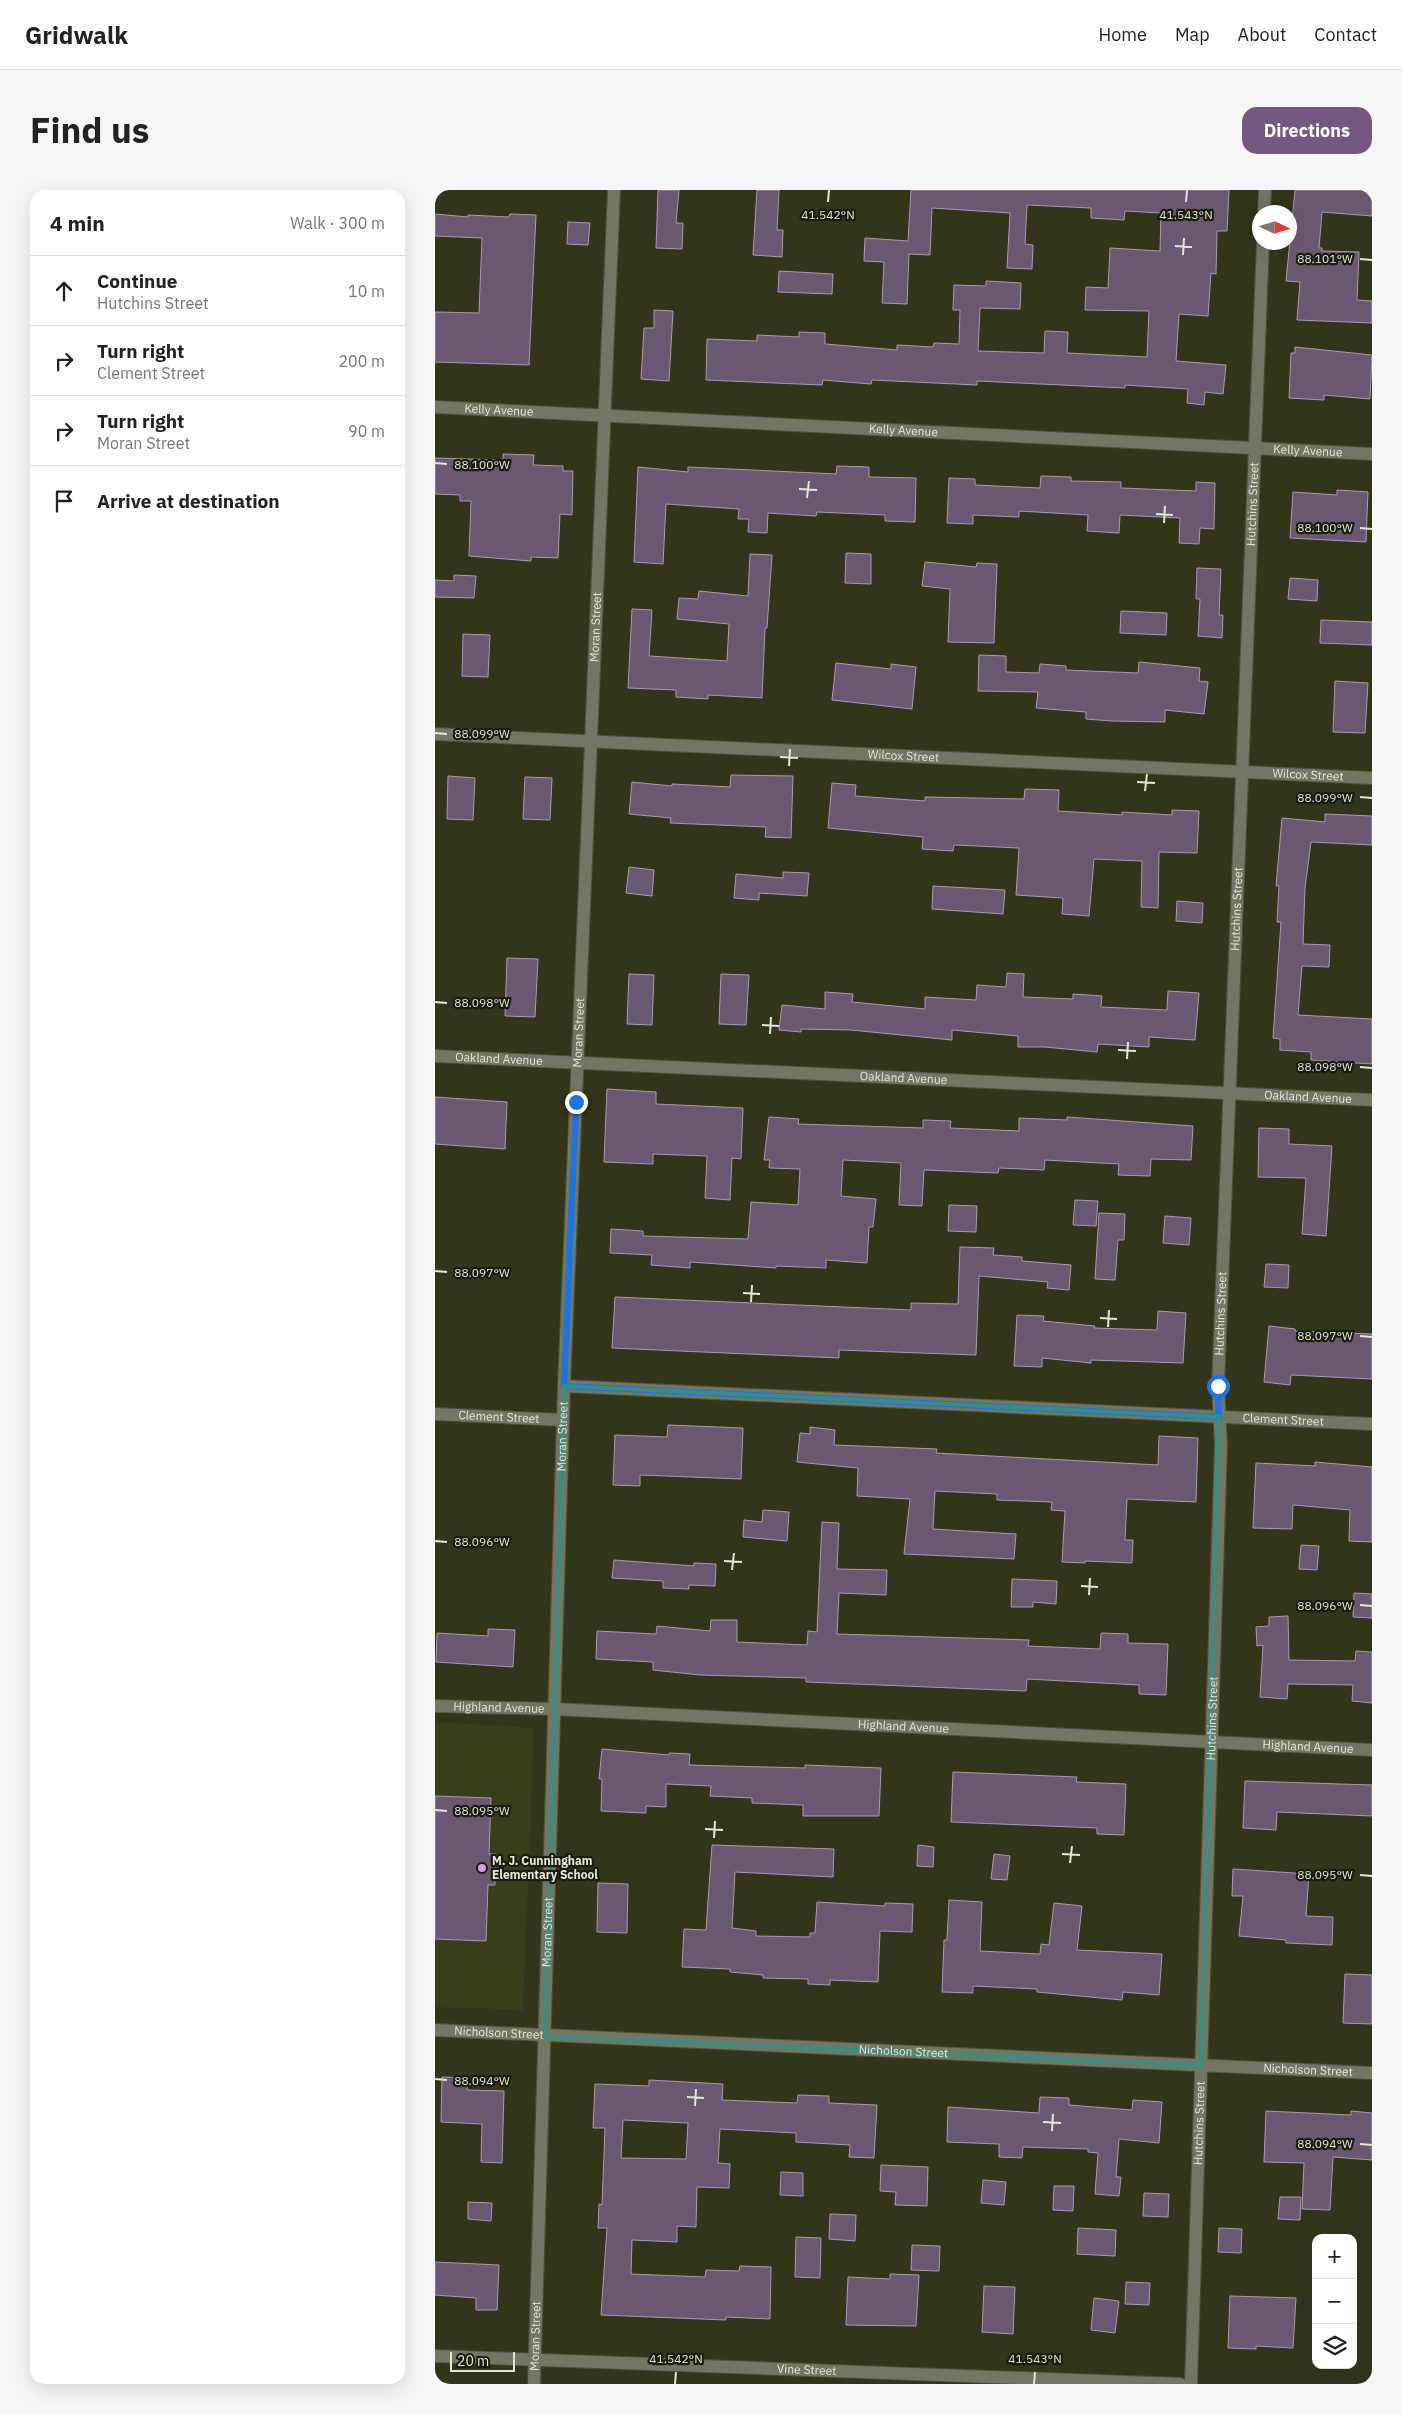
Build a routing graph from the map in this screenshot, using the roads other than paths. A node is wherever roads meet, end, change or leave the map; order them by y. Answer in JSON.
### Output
{"nodes":[{"id":1,"x":614,"y":190,"type":"edge"},
{"id":2,"x":1265,"y":190,"type":"edge"},
{"id":3,"x":1264,"y":205,"type":"edge"},
{"id":4,"x":1263,"y":250,"type":"edge"},
{"id":5,"x":435,"y":407,"type":"edge"},
{"id":6,"x":605,"y":415,"type":"junction"},
{"id":7,"x":1255,"y":448,"type":"junction"},
{"id":8,"x":1372,"y":454,"type":"edge"},
{"id":9,"x":435,"y":734,"type":"edge"},
{"id":10,"x":591,"y":740,"type":"junction"},
{"id":11,"x":1242,"y":772,"type":"junction"},
{"id":12,"x":1372,"y":778,"type":"edge"},
{"id":13,"x":435,"y":1056,"type":"edge"},
{"id":14,"x":577,"y":1062,"type":"junction"},
{"id":15,"x":1229,"y":1092,"type":"junction"},
{"id":16,"x":1372,"y":1100,"type":"edge"},
{"id":17,"x":564,"y":1386,"type":"junction"},
{"id":18,"x":435,"y":1414,"type":"edge"},
{"id":19,"x":1219,"y":1417,"type":"junction"},
{"id":20,"x":563,"y":1420,"type":"junction"},
{"id":21,"x":1372,"y":1424,"type":"edge"},
{"id":22,"x":435,"y":1706,"type":"edge"},
{"id":23,"x":554,"y":1709,"type":"junction"},
{"id":24,"x":1212,"y":1743,"type":"junction"},
{"id":25,"x":1372,"y":1750,"type":"edge"},
{"id":26,"x":435,"y":2030,"type":"edge"},
{"id":27,"x":545,"y":2036,"type":"junction"},
{"id":28,"x":1201,"y":2065,"type":"junction"},
{"id":29,"x":1372,"y":2073,"type":"edge"},
{"id":30,"x":435,"y":2356,"type":"edge"},
{"id":31,"x":534,"y":2361,"type":"junction"},
{"id":32,"x":534,"y":2384,"type":"edge"},
{"id":33,"x":1180,"y":2384,"type":"edge"},
{"id":34,"x":1191,"y":2384,"type":"edge"}],
"edges":[{"from":1,"to":6,"type":"street","name":"Moran Street"},
{"from":2,"to":3,"type":"street"},
{"from":4,"to":7,"type":"street","name":"Hutchins Street"},
{"from":5,"to":6,"type":"street","name":"Kelly Avenue"},
{"from":6,"to":7,"type":"street","name":"Kelly Avenue"},
{"from":6,"to":10,"type":"street","name":"Moran Street"},
{"from":7,"to":8,"type":"street","name":"Kelly Avenue"},
{"from":7,"to":11,"type":"street","name":"Hutchins Street"},
{"from":9,"to":10,"type":"street","name":"Wilcox Street"},
{"from":10,"to":11,"type":"street","name":"Wilcox Street"},
{"from":10,"to":14,"type":"street","name":"Moran Street"},
{"from":11,"to":12,"type":"street","name":"Wilcox Street"},
{"from":11,"to":15,"type":"street","name":"Hutchins Street"},
{"from":13,"to":14,"type":"street","name":"Oakland Avenue"},
{"from":14,"to":15,"type":"street","name":"Oakland Avenue"},
{"from":14,"to":17,"type":"street","name":"Moran Street"},
{"from":15,"to":16,"type":"street","name":"Oakland Avenue"},
{"from":15,"to":19,"type":"street","name":"Hutchins Street"},
{"from":17,"to":19,"type":"street","name":"Clement Street"},
{"from":17,"to":20,"type":"street","name":"Moran Street"},
{"from":18,"to":20,"type":"street","name":"Clement Street"},
{"from":19,"to":21,"type":"street","name":"Clement Street"},
{"from":19,"to":24,"type":"street","name":"Hutchins Street"},
{"from":20,"to":23,"type":"street","name":"Moran Street"},
{"from":22,"to":23,"type":"street","name":"Highland Avenue"},
{"from":23,"to":24,"type":"street","name":"Highland Avenue"},
{"from":23,"to":27,"type":"street","name":"Moran Street"},
{"from":24,"to":25,"type":"street","name":"Highland Avenue"},
{"from":24,"to":28,"type":"street","name":"Hutchins Street"},
{"from":26,"to":27,"type":"street","name":"Nicholson Street"},
{"from":27,"to":28,"type":"street","name":"Nicholson Street"},
{"from":27,"to":31,"type":"street","name":"Moran Street"},
{"from":28,"to":29,"type":"street","name":"Nicholson Street"},
{"from":28,"to":34,"type":"street","name":"Hutchins Street"},
{"from":30,"to":31,"type":"street","name":"Vine Street"},
{"from":31,"to":32,"type":"street","name":"Moran Street"},
{"from":31,"to":33,"type":"street","name":"Vine Street"}]}
